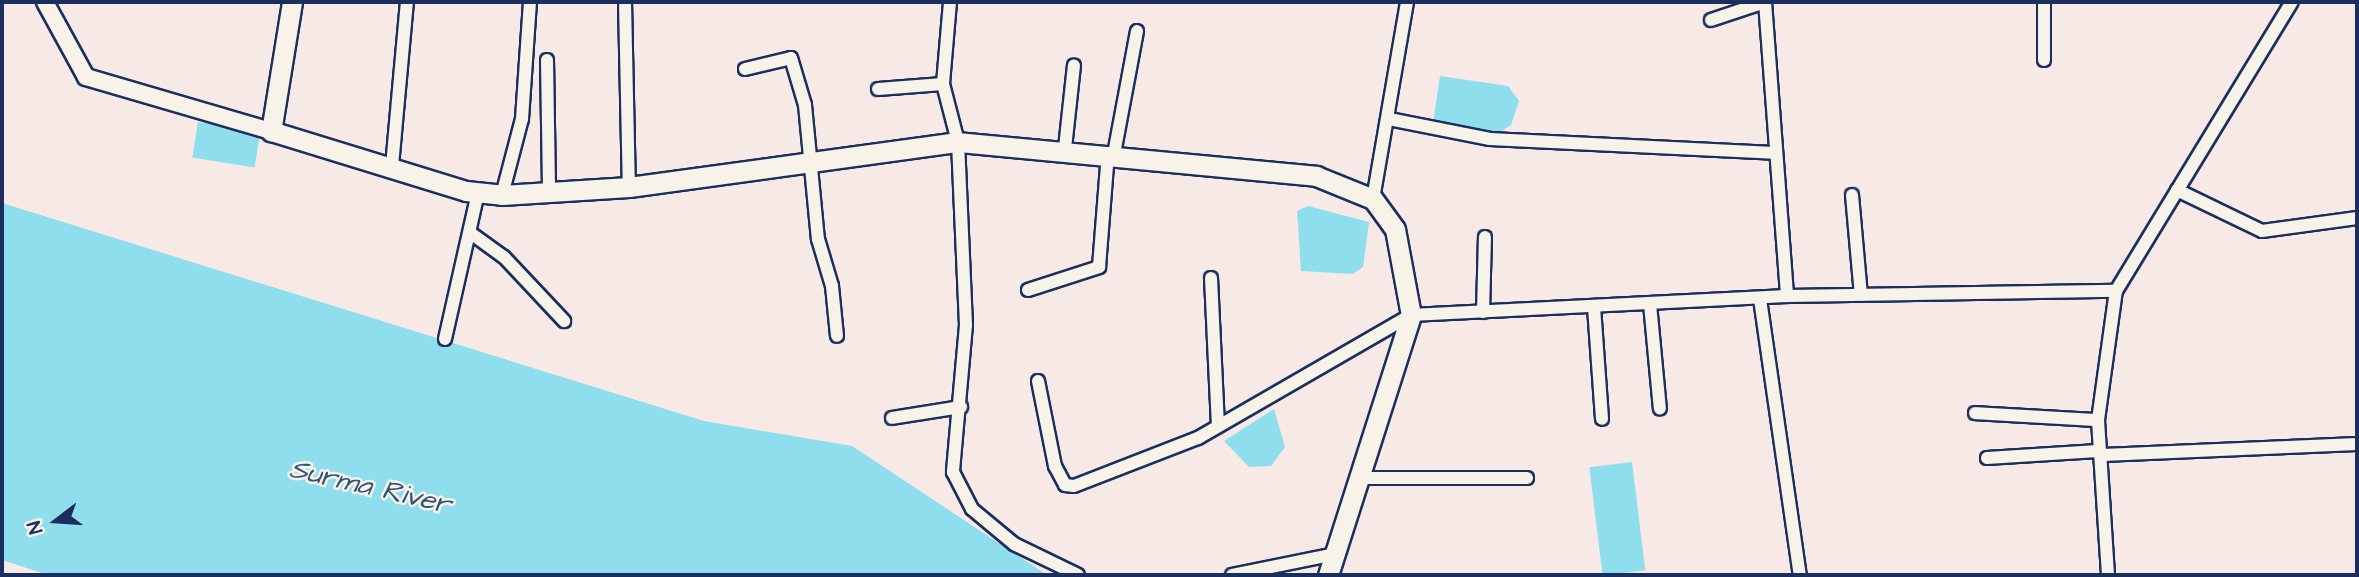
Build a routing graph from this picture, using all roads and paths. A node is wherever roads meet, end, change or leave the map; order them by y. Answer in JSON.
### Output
{"nodes":[{"id":1,"x":45,"y":2,"type":"edge"},
{"id":2,"x":292,"y":2,"type":"edge"},
{"id":3,"x":407,"y":2,"type":"edge"},
{"id":4,"x":530,"y":2,"type":"edge"},
{"id":5,"x":625,"y":2,"type":"edge"},
{"id":6,"x":950,"y":2,"type":"edge"},
{"id":7,"x":1407,"y":2,"type":"edge"},
{"id":8,"x":1765,"y":2,"type":"edge"},
{"id":9,"x":2044,"y":2,"type":"edge"},
{"id":10,"x":2292,"y":2,"type":"edge"},
{"id":11,"x":1711,"y":20,"type":"dead end"},
{"id":12,"x":1137,"y":31,"type":"dead end"},
{"id":13,"x":547,"y":60,"type":"dead end"},
{"id":14,"x":2044,"y":60,"type":"dead end"},
{"id":15,"x":1074,"y":65,"type":"dead end"},
{"id":16,"x":745,"y":69,"type":"dead end"},
{"id":17,"x":943,"y":84,"type":"junction"},
{"id":18,"x":878,"y":89,"type":"dead end"},
{"id":19,"x":1389,"y":119,"type":"junction"},
{"id":20,"x":271,"y":131,"type":"junction"},
{"id":21,"x":958,"y":142,"type":"junction"},
{"id":22,"x":1065,"y":148,"type":"junction"},
{"id":23,"x":1111,"y":153,"type":"junction"},
{"id":24,"x":1774,"y":153,"type":"junction"},
{"id":25,"x":812,"y":159,"type":"junction"},
{"id":26,"x":392,"y":166,"type":"junction"},
{"id":27,"x":629,"y":187,"type":"junction"},
{"id":28,"x":2177,"y":190,"type":"junction"},
{"id":29,"x":549,"y":191,"type":"junction"},
{"id":30,"x":478,"y":192,"type":"junction"},
{"id":31,"x":502,"y":195,"type":"junction"},
{"id":32,"x":1852,"y":195,"type":"dead end"},
{"id":33,"x":1373,"y":199,"type":"junction"},
{"id":34,"x":2357,"y":218,"type":"edge"},
{"id":35,"x":472,"y":233,"type":"junction"},
{"id":36,"x":1485,"y":237,"type":"dead end"},
{"id":37,"x":1211,"y":278,"type":"dead end"},
{"id":38,"x":1028,"y":290,"type":"dead end"},
{"id":39,"x":2116,"y":291,"type":"junction"},
{"id":40,"x":1861,"y":295,"type":"junction"},
{"id":41,"x":1787,"y":296,"type":"junction"},
{"id":42,"x":1760,"y":299,"type":"junction"},
{"id":43,"x":1650,"y":304,"type":"junction"},
{"id":44,"x":1594,"y":307,"type":"junction"},
{"id":45,"x":1483,"y":312,"type":"junction"},
{"id":46,"x":1411,"y":315,"type":"junction"},
{"id":47,"x":564,"y":321,"type":"dead end"},
{"id":48,"x":836,"y":336,"type":"dead end"},
{"id":49,"x":445,"y":339,"type":"dead end"},
{"id":50,"x":1038,"y":381,"type":"dead end"},
{"id":51,"x":961,"y":407,"type":"junction"},
{"id":52,"x":1660,"y":409,"type":"dead end"},
{"id":53,"x":1975,"y":412,"type":"dead end"},
{"id":54,"x":892,"y":418,"type":"dead end"},
{"id":55,"x":1602,"y":419,"type":"dead end"},
{"id":56,"x":2098,"y":420,"type":"junction"},
{"id":57,"x":1217,"y":426,"type":"junction"},
{"id":58,"x":2357,"y":444,"type":"edge"},
{"id":59,"x":2100,"y":453,"type":"junction"},
{"id":60,"x":1987,"y":458,"type":"dead end"},
{"id":61,"x":1357,"y":478,"type":"junction"},
{"id":62,"x":1527,"y":478,"type":"dead end"},
{"id":63,"x":1330,"y":555,"type":"junction"},
{"id":64,"x":1078,"y":575,"type":"edge"},
{"id":65,"x":1232,"y":575,"type":"edge"},
{"id":66,"x":1328,"y":575,"type":"edge"},
{"id":67,"x":1800,"y":575,"type":"edge"},
{"id":68,"x":2108,"y":575,"type":"edge"}],
"edges":[{"from":1,"to":20,"type":"street"},
{"from":2,"to":20,"type":"main road"},
{"from":3,"to":26,"type":"street"},
{"from":4,"to":31,"type":"street"},
{"from":5,"to":27,"type":"street"},
{"from":6,"to":17,"type":"street"},
{"from":7,"to":19,"type":"street"},
{"from":8,"to":11,"type":"street"},
{"from":8,"to":24,"type":"street"},
{"from":9,"to":14,"type":"street"},
{"from":10,"to":28,"type":"street"},
{"from":12,"to":23,"type":"street"},
{"from":13,"to":29,"type":"street"},
{"from":15,"to":22,"type":"street"},
{"from":16,"to":25,"type":"street"},
{"from":17,"to":18,"type":"street"},
{"from":17,"to":21,"type":"street"},
{"from":19,"to":24,"type":"street"},
{"from":19,"to":33,"type":"street"},
{"from":20,"to":26,"type":"main road"},
{"from":21,"to":22,"type":"main road"},
{"from":21,"to":25,"type":"main road"},
{"from":21,"to":51,"type":"street"},
{"from":22,"to":23,"type":"main road"},
{"from":23,"to":33,"type":"main road"},
{"from":23,"to":38,"type":"street"},
{"from":24,"to":41,"type":"street"},
{"from":25,"to":27,"type":"main road"},
{"from":25,"to":48,"type":"street"},
{"from":26,"to":30,"type":"main road"},
{"from":27,"to":29,"type":"main road"},
{"from":28,"to":34,"type":"street"},
{"from":28,"to":39,"type":"street"},
{"from":29,"to":31,"type":"main road"},
{"from":30,"to":31,"type":"main road"},
{"from":30,"to":35,"type":"street"},
{"from":32,"to":40,"type":"street"},
{"from":33,"to":46,"type":"main road"},
{"from":35,"to":47,"type":"street"},
{"from":35,"to":49,"type":"street"},
{"from":36,"to":45,"type":"street"},
{"from":37,"to":57,"type":"street"},
{"from":39,"to":40,"type":"street"},
{"from":39,"to":56,"type":"street"},
{"from":40,"to":41,"type":"street"},
{"from":41,"to":42,"type":"street"},
{"from":42,"to":43,"type":"street"},
{"from":42,"to":67,"type":"street"},
{"from":43,"to":44,"type":"street"},
{"from":43,"to":52,"type":"street"},
{"from":44,"to":45,"type":"street"},
{"from":44,"to":55,"type":"street"},
{"from":45,"to":46,"type":"street"},
{"from":46,"to":57,"type":"street"},
{"from":46,"to":61,"type":"main road"},
{"from":50,"to":57,"type":"street"},
{"from":51,"to":54,"type":"street"},
{"from":51,"to":64,"type":"street"},
{"from":53,"to":56,"type":"street"},
{"from":56,"to":59,"type":"street"},
{"from":58,"to":59,"type":"street"},
{"from":59,"to":60,"type":"street"},
{"from":59,"to":68,"type":"street"},
{"from":61,"to":62,"type":"street"},
{"from":61,"to":63,"type":"main road"},
{"from":63,"to":65,"type":"street"},
{"from":63,"to":66,"type":"main road"}]}
